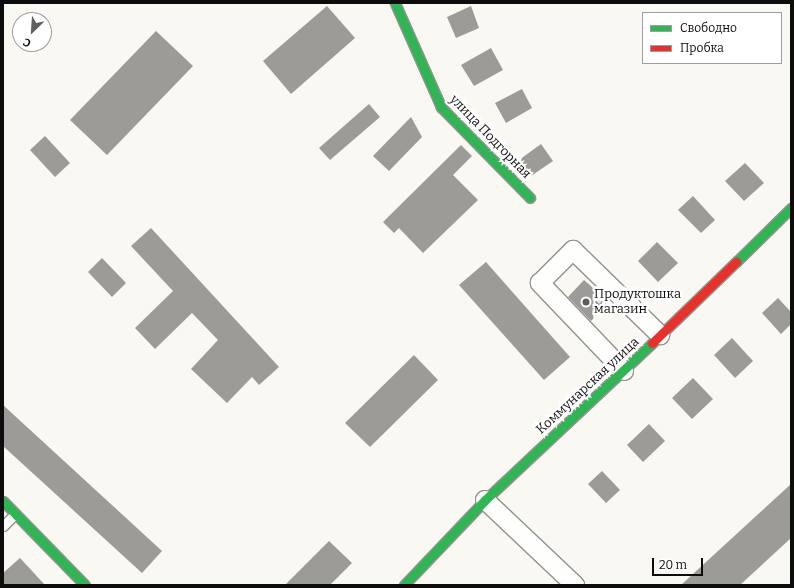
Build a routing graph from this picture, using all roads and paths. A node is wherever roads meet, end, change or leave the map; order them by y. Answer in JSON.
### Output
{"nodes":[{"id":1,"x":395,"y":3,"type":"edge"},
{"id":2,"x":530,"y":198,"type":"dead end"},
{"id":3,"x":791,"y":208,"type":"edge"},
{"id":4,"x":660,"y":335,"type":"junction"},
{"id":5,"x":624,"y":371,"type":"junction"},
{"id":6,"x":486,"y":500,"type":"junction"},
{"id":7,"x":3,"y":502,"type":"edge"},
{"id":8,"x":15,"y":514,"type":"junction"},
{"id":9,"x":3,"y":526,"type":"edge"},
{"id":10,"x":85,"y":585,"type":"edge"},
{"id":11,"x":404,"y":585,"type":"edge"},
{"id":12,"x":575,"y":585,"type":"edge"}],
"edges":[{"from":1,"to":2,"type":"street","name":"улица Подгорная"},
{"from":3,"to":4,"type":"street","name":"Коммунарская улица"},
{"from":4,"to":5,"type":"street","name":"Коммунарская улица"},
{"from":4,"to":5,"type":"street"},
{"from":5,"to":6,"type":"street","name":"Коммунарская улица"},
{"from":6,"to":11,"type":"street","name":"Коммунарская улица"},
{"from":6,"to":12,"type":"street"},
{"from":7,"to":8,"type":"street"},
{"from":8,"to":9,"type":"lane"},
{"from":8,"to":10,"type":"street"}]}
